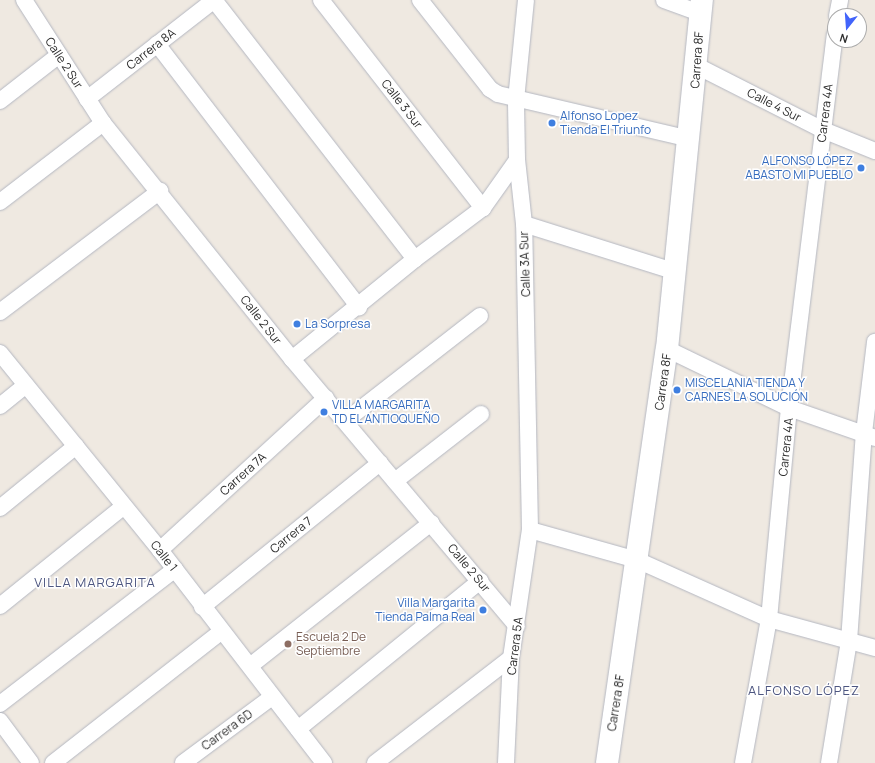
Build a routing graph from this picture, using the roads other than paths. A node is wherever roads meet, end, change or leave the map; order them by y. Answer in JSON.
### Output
{"nodes":[{"id":1,"x":24,"y":0,"type":"edge"},
{"id":2,"x":214,"y":0,"type":"edge"},
{"id":3,"x":321,"y":0,"type":"edge"},
{"id":4,"x":420,"y":0,"type":"edge"},
{"id":5,"x":664,"y":0,"type":"edge"},
{"id":6,"x":522,"y":3,"type":"edge"},
{"id":7,"x":701,"y":7,"type":"edge"},
{"id":8,"x":157,"y":44,"type":"junction"},
{"id":9,"x":833,"y":48,"type":"edge"},
{"id":10,"x":58,"y":55,"type":"junction"},
{"id":11,"x":697,"y":66,"type":"junction"},
{"id":12,"x":87,"y":99,"type":"junction"},
{"id":13,"x":516,"y":100,"type":"junction"},
{"id":14,"x":0,"y":101,"type":"edge"},
{"id":15,"x":102,"y":123,"type":"junction"},
{"id":16,"x":823,"y":130,"type":"junction"},
{"id":17,"x":690,"y":139,"type":"junction"},
{"id":18,"x":875,"y":151,"type":"edge"},
{"id":19,"x":517,"y":160,"type":"junction"},
{"id":20,"x":160,"y":191,"type":"junction"},
{"id":21,"x":0,"y":202,"type":"edge"},
{"id":22,"x":484,"y":208,"type":"junction"},
{"id":23,"x":524,"y":224,"type":"junction"},
{"id":24,"x":415,"y":259,"type":"junction"},
{"id":25,"x":673,"y":271,"type":"junction"},
{"id":26,"x":359,"y":307,"type":"junction"},
{"id":27,"x":0,"y":312,"type":"edge"},
{"id":28,"x":480,"y":316,"type":"dead end"},
{"id":29,"x":875,"y":342,"type":"edge"},
{"id":30,"x":668,"y":349,"type":"junction"},
{"id":31,"x":0,"y":353,"type":"edge"},
{"id":32,"x":292,"y":359,"type":"junction"},
{"id":33,"x":26,"y":385,"type":"junction"},
{"id":34,"x":326,"y":398,"type":"junction"},
{"id":35,"x":0,"y":406,"type":"edge"},
{"id":36,"x":789,"y":408,"type":"junction"},
{"id":37,"x":481,"y":414,"type":"dead end"},
{"id":38,"x":345,"y":421,"type":"junction"},
{"id":39,"x":869,"y":436,"type":"edge"},
{"id":40,"x":76,"y":446,"type":"junction"},
{"id":41,"x":380,"y":463,"type":"junction"},
{"id":42,"x":395,"y":481,"type":"junction"},
{"id":43,"x":124,"y":506,"type":"junction"},
{"id":44,"x":0,"y":508,"type":"edge"},
{"id":45,"x":431,"y":523,"type":"junction"},
{"id":46,"x":530,"y":530,"type":"junction"},
{"id":47,"x":160,"y":550,"type":"junction"},
{"id":48,"x":638,"y":560,"type":"junction"},
{"id":49,"x":174,"y":569,"type":"junction"},
{"id":50,"x":480,"y":581,"type":"junction"},
{"id":51,"x":0,"y":606,"type":"edge"},
{"id":52,"x":202,"y":607,"type":"junction"},
{"id":53,"x":769,"y":619,"type":"junction"},
{"id":54,"x":517,"y":626,"type":"junction"},
{"id":55,"x":222,"y":630,"type":"junction"},
{"id":56,"x":849,"y":641,"type":"junction"},
{"id":57,"x":875,"y":648,"type":"edge"},
{"id":58,"x":512,"y":658,"type":"junction"},
{"id":59,"x":250,"y":666,"type":"junction"},
{"id":60,"x":272,"y":697,"type":"junction"},
{"id":61,"x":0,"y":704,"type":"edge"},
{"id":62,"x":0,"y":721,"type":"edge"},
{"id":63,"x":298,"y":729,"type":"junction"},
{"id":64,"x":31,"y":763,"type":"edge"},
{"id":65,"x":53,"y":763,"type":"edge"},
{"id":66,"x":183,"y":763,"type":"edge"},
{"id":67,"x":324,"y":763,"type":"edge"},
{"id":68,"x":375,"y":763,"type":"edge"},
{"id":69,"x":506,"y":763,"type":"edge"},
{"id":70,"x":607,"y":763,"type":"edge"},
{"id":71,"x":743,"y":763,"type":"edge"},
{"id":72,"x":829,"y":763,"type":"edge"}],
"edges":[{"from":1,"to":10,"type":"street","name":"Calle 2 Sur"},
{"from":2,"to":8,"type":"street","name":"Carrera 8A"},
{"from":2,"to":24,"type":"street"},
{"from":3,"to":22,"type":"street","name":"Calle 3 Sur"},
{"from":4,"to":13,"type":"street"},
{"from":5,"to":7,"type":"street"},
{"from":6,"to":13,"type":"street","name":"Calle 3A Sur"},
{"from":7,"to":11,"type":"street","name":"Carrera 8F"},
{"from":8,"to":12,"type":"street","name":"Carrera 8A"},
{"from":8,"to":26,"type":"street"},
{"from":9,"to":16,"type":"street","name":"Carrera 4A"},
{"from":10,"to":12,"type":"street","name":"Calle 2 Sur"},
{"from":10,"to":14,"type":"street"},
{"from":11,"to":16,"type":"street","name":"Calle 4 Sur"},
{"from":11,"to":17,"type":"street","name":"Carrera 8F"},
{"from":12,"to":15,"type":"street","name":"Calle 2 Sur"},
{"from":13,"to":17,"type":"street"},
{"from":13,"to":19,"type":"street","name":"Calle 3A Sur"},
{"from":15,"to":20,"type":"street","name":"Calle 2 Sur"},
{"from":15,"to":21,"type":"street"},
{"from":16,"to":18,"type":"street","name":"Calle 4 Sur"},
{"from":16,"to":36,"type":"street","name":"Carrera 4A"},
{"from":17,"to":25,"type":"street","name":"Carrera 8F"},
{"from":19,"to":22,"type":"street"},
{"from":19,"to":23,"type":"street","name":"Calle 3A Sur"},
{"from":20,"to":27,"type":"street"},
{"from":20,"to":32,"type":"street","name":"Calle 2 Sur"},
{"from":22,"to":24,"type":"street"},
{"from":23,"to":25,"type":"street"},
{"from":23,"to":46,"type":"street","name":"Calle 3A Sur"},
{"from":24,"to":26,"type":"street"},
{"from":25,"to":30,"type":"street","name":"Carrera 8F"},
{"from":26,"to":32,"type":"street"},
{"from":28,"to":38,"type":"street"},
{"from":29,"to":39,"type":"street"},
{"from":30,"to":36,"type":"street"},
{"from":30,"to":48,"type":"street","name":"Carrera 8F"},
{"from":31,"to":33,"type":"street","name":"Calle 1"},
{"from":32,"to":34,"type":"street","name":"Calle 2 Sur"},
{"from":33,"to":35,"type":"street"},
{"from":33,"to":40,"type":"street","name":"Calle 1"},
{"from":34,"to":38,"type":"street","name":"Calle 2 Sur"},
{"from":34,"to":47,"type":"street","name":"Carrera 7A"},
{"from":36,"to":39,"type":"street"},
{"from":36,"to":53,"type":"street","name":"Carrera 4A"},
{"from":37,"to":42,"type":"street"},
{"from":38,"to":41,"type":"street","name":"Calle 2 Sur"},
{"from":39,"to":56,"type":"street"},
{"from":40,"to":43,"type":"street","name":"Calle 1"},
{"from":40,"to":44,"type":"street"},
{"from":41,"to":42,"type":"street","name":"Calle 2 Sur"},
{"from":41,"to":52,"type":"street","name":"Carrera 7"},
{"from":42,"to":45,"type":"street","name":"Calle 2 Sur"},
{"from":43,"to":47,"type":"street","name":"Calle 1"},
{"from":43,"to":51,"type":"street"},
{"from":45,"to":50,"type":"street","name":"Calle 2 Sur"},
{"from":45,"to":59,"type":"street"},
{"from":46,"to":48,"type":"street"},
{"from":46,"to":54,"type":"street","name":"Carrera 5A"},
{"from":47,"to":49,"type":"street","name":"Calle 1"},
{"from":48,"to":53,"type":"street"},
{"from":48,"to":70,"type":"street","name":"Carrera 8F"},
{"from":49,"to":52,"type":"street","name":"Calle 1"},
{"from":49,"to":61,"type":"street"},
{"from":50,"to":54,"type":"street","name":"Calle 2 Sur"},
{"from":50,"to":63,"type":"street"},
{"from":52,"to":55,"type":"street","name":"Calle 1"},
{"from":53,"to":56,"type":"street"},
{"from":53,"to":71,"type":"street","name":"Carrera 4A"},
{"from":54,"to":58,"type":"street","name":"Carrera 5A"},
{"from":55,"to":59,"type":"street","name":"Calle 1"},
{"from":55,"to":65,"type":"street"},
{"from":56,"to":57,"type":"street"},
{"from":56,"to":72,"type":"street"},
{"from":58,"to":68,"type":"street"},
{"from":58,"to":69,"type":"street","name":"Carrera 5A"},
{"from":59,"to":60,"type":"street","name":"Calle 1"},
{"from":60,"to":63,"type":"street","name":"Calle 1"},
{"from":60,"to":66,"type":"street","name":"Carrera 6D"},
{"from":62,"to":64,"type":"street"},
{"from":63,"to":67,"type":"street","name":"Calle 1"}]}
